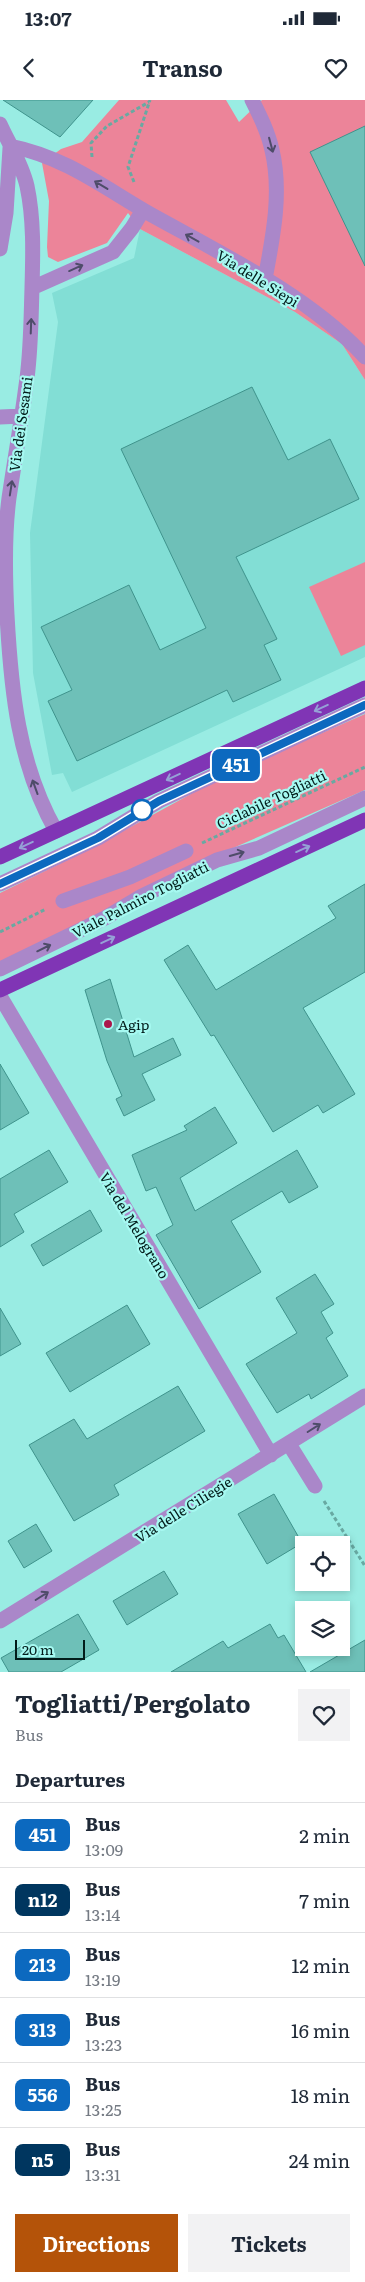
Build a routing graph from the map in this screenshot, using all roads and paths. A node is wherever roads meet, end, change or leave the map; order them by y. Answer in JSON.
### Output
{"nodes":[{"id":1,"x":252,"y":100,"type":"edge"},
{"id":2,"x":149,"y":101,"type":"edge"},
{"id":3,"x":0,"y":124,"type":"edge"},
{"id":4,"x":10,"y":146,"type":"junction"},
{"id":5,"x":94,"y":180,"type":"junction"},
{"id":6,"x":143,"y":210,"type":"junction"},
{"id":7,"x":0,"y":249,"type":"edge"},
{"id":8,"x":265,"y":279,"type":"junction"},
{"id":9,"x":32,"y":288,"type":"junction"},
{"id":10,"x":365,"y":357,"type":"edge"},
{"id":11,"x":22,"y":416,"type":"junction"},
{"id":12,"x":0,"y":417,"type":"edge"},
{"id":13,"x":365,"y":688,"type":"edge"},
{"id":14,"x":365,"y":705,"type":"edge"},
{"id":15,"x":365,"y":767,"type":"edge"},
{"id":16,"x":365,"y":798,"type":"edge"},
{"id":17,"x":365,"y":820,"type":"edge"},
{"id":18,"x":56,"y":830,"type":"junction"},
{"id":19,"x":186,"y":850,"type":"joint"},
{"id":20,"x":0,"y":857,"type":"edge"},
{"id":21,"x":0,"y":884,"type":"edge"},
{"id":22,"x":63,"y":901,"type":"joint"},
{"id":23,"x":0,"y":932,"type":"edge"},
{"id":24,"x":0,"y":969,"type":"edge"},
{"id":25,"x":0,"y":990,"type":"edge"},
{"id":26,"x":0,"y":996,"type":"edge"},
{"id":27,"x":365,"y":1396,"type":"edge"},
{"id":28,"x":289,"y":1444,"type":"junction"},
{"id":29,"x":271,"y":1455,"type":"junction"},
{"id":30,"x":315,"y":1486,"type":"joint"},
{"id":31,"x":365,"y":1566,"type":"edge"},
{"id":32,"x":0,"y":1621,"type":"edge"}],
"edges":[{"from":1,"to":8,"type":"street","one_way":true},
{"from":2,"to":5,"type":"path"},
{"from":2,"to":6,"type":"path"},
{"from":3,"to":4,"type":"street","name":"Via dei Sesami"},
{"from":4,"to":5,"type":"street","name":"Via delle Siepi"},
{"from":4,"to":7,"type":"street"},
{"from":4,"to":9,"type":"street","name":"Via dei Sesami"},
{"from":6,"to":5,"type":"street","name":"Via delle Siepi","one_way":true},
{"from":8,"to":6,"type":"street","name":"Via delle Siepi","one_way":true},
{"from":9,"to":6,"type":"street","one_way":true},
{"from":8,"to":10,"type":"street","name":"Via delle Siepi"},
{"from":11,"to":9,"type":"street","name":"Via dei Sesami","one_way":true},
{"from":11,"to":12,"type":"street"},
{"from":18,"to":11,"type":"street","name":"Via dei Sesami","one_way":true},
{"from":13,"to":18,"type":"main road","one_way":true},
{"from":14,"to":21,"type":"street"},
{"from":15,"to":19,"type":"path","name":"Ciclabile Togliatti"},
{"from":24,"to":16,"type":"street","name":"Viale Palmiro Togliatti","one_way":true},
{"from":25,"to":17,"type":"main road","name":"Viale Palmiro Togliatti","one_way":true},
{"from":18,"to":20,"type":"main road","one_way":true},
{"from":19,"to":22,"type":"street"},
{"from":22,"to":23,"type":"path"},
{"from":26,"to":29,"type":"street","name":"Via del Melograno"},
{"from":28,"to":27,"type":"street","name":"Via delle Ciliegie","one_way":true},
{"from":28,"to":29,"type":"street","name":"Via delle Ciliegie"},
{"from":28,"to":30,"type":"street"},
{"from":32,"to":29,"type":"street","name":"Via delle Ciliegie","one_way":true},
{"from":30,"to":31,"type":"path"}]}
